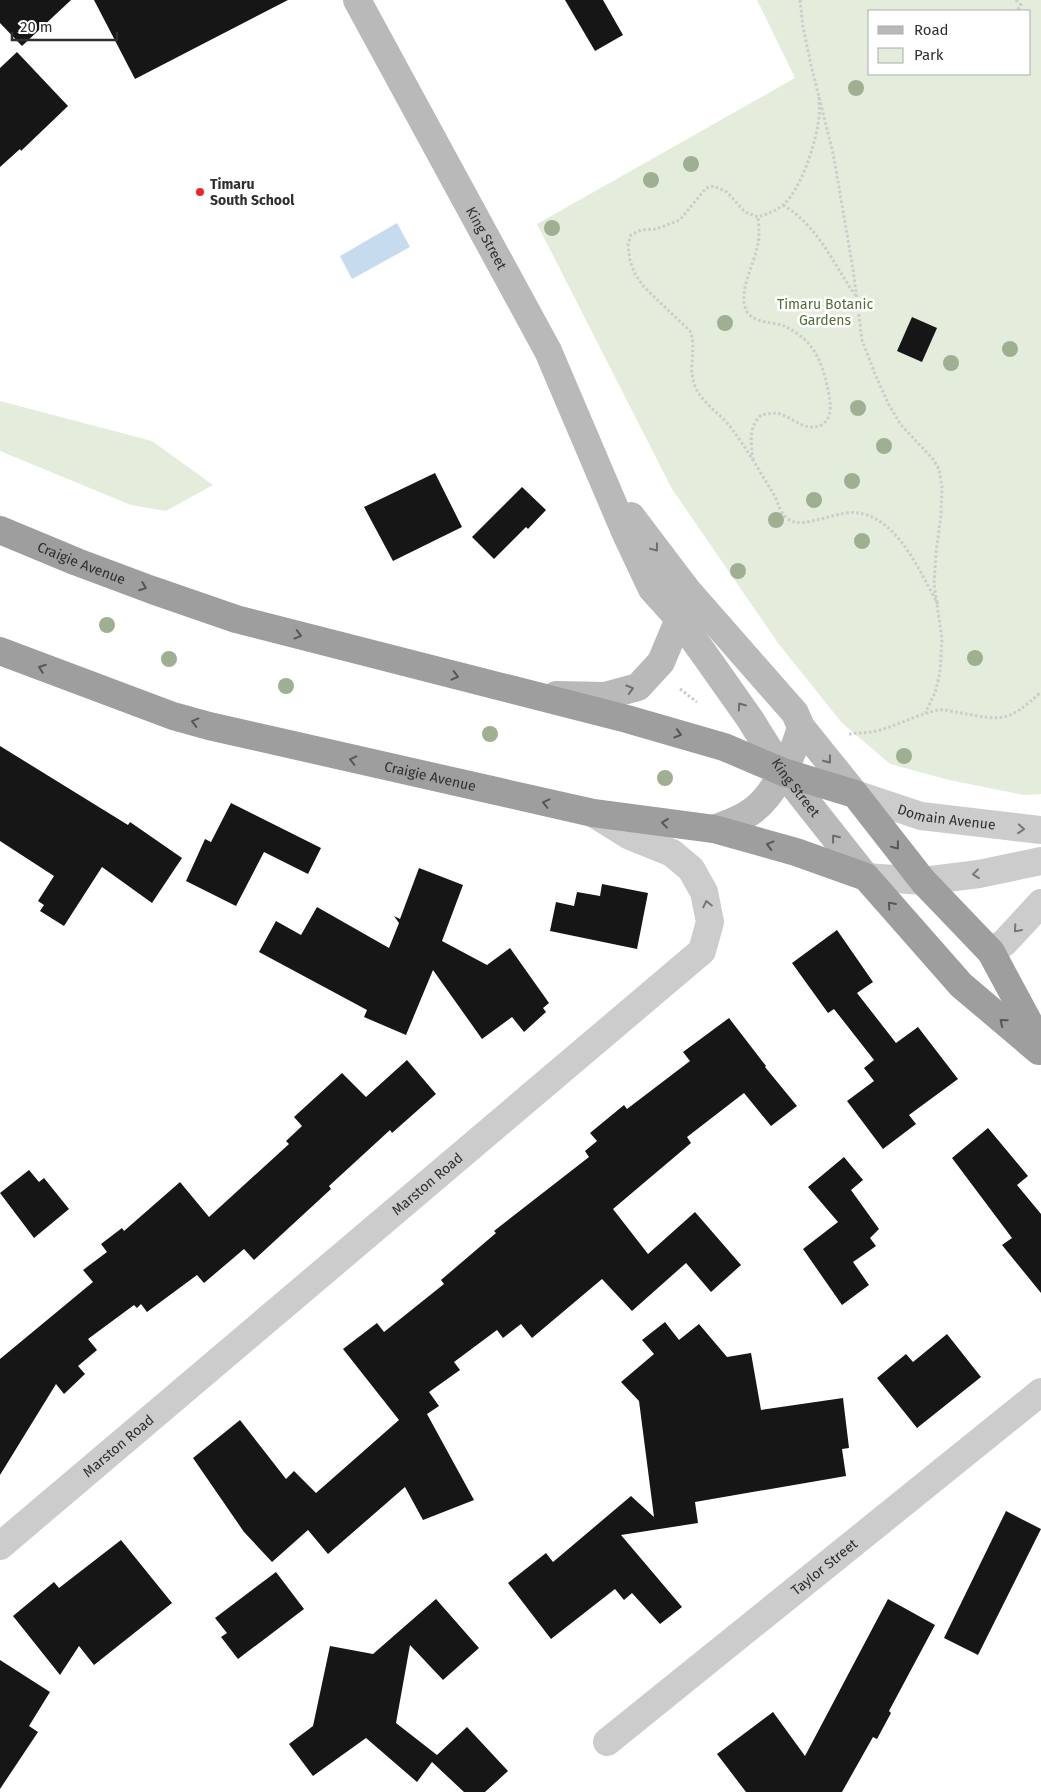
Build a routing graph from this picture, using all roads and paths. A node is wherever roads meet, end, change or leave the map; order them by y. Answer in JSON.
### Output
{"nodes":[{"id":1,"x":357,"y":0,"type":"edge"},
{"id":2,"x":800,"y":0,"type":"edge"},
{"id":3,"x":1016,"y":0,"type":"edge"},
{"id":4,"x":1018,"y":10,"type":"edge"},
{"id":5,"x":819,"y":97,"type":"junction"},
{"id":6,"x":783,"y":205,"type":"junction"},
{"id":7,"x":758,"y":217,"type":"junction"},
{"id":8,"x":856,"y":297,"type":"junction"},
{"id":9,"x":753,"y":462,"type":"junction"},
{"id":10,"x":605,"y":481,"type":"junction"},
{"id":11,"x":0,"y":530,"type":"edge"},
{"id":12,"x":938,"y":604,"type":"junction"},
{"id":13,"x":679,"y":619,"type":"junction"},
{"id":14,"x":0,"y":651,"type":"edge"},
{"id":15,"x":1041,"y":692,"type":"edge"},
{"id":16,"x":530,"y":694,"type":"junction"},
{"id":17,"x":925,"y":713,"type":"junction"},
{"id":18,"x":801,"y":727,"type":"junction"},
{"id":19,"x":841,"y":734,"type":"dead end"},
{"id":20,"x":783,"y":772,"type":"junction"},
{"id":21,"x":855,"y":794,"type":"junction"},
{"id":22,"x":593,"y":813,"type":"junction"},
{"id":23,"x":714,"y":829,"type":"junction"},
{"id":24,"x":1041,"y":830,"type":"edge"},
{"id":25,"x":1041,"y":861,"type":"edge"},
{"id":26,"x":866,"y":876,"type":"junction"},
{"id":27,"x":923,"y":881,"type":"junction"},
{"id":28,"x":1041,"y":902,"type":"edge"},
{"id":29,"x":991,"y":952,"type":"junction"},
{"id":30,"x":1041,"y":1044,"type":"edge"},
{"id":31,"x":1041,"y":1052,"type":"edge"},
{"id":32,"x":1041,"y":1392,"type":"edge"},
{"id":33,"x":0,"y":1546,"type":"edge"},
{"id":34,"x":607,"y":1742,"type":"dead end"}],
"edges":[{"from":1,"to":10,"type":"main road","name":"King Street"},
{"from":2,"to":5,"type":"path"},
{"from":3,"to":4,"type":"path"},
{"from":5,"to":6,"type":"path"},
{"from":5,"to":8,"type":"path"},
{"from":6,"to":7,"type":"path"},
{"from":6,"to":8,"type":"path"},
{"from":7,"to":9,"type":"path"},
{"from":7,"to":9,"type":"path"},
{"from":8,"to":12,"type":"path"},
{"from":9,"to":12,"type":"path"},
{"from":10,"to":13,"type":"main road","name":"King Street"},
{"from":10,"to":18,"type":"main road","name":"King Street","one_way":true},
{"from":11,"to":16,"type":"highway","name":"Craigie Avenue","one_way":true},
{"from":12,"to":17,"type":"path"},
{"from":16,"to":13,"type":"main road","one_way":true},
{"from":20,"to":13,"type":"main road","name":"King Street","one_way":true},
{"from":22,"to":14,"type":"highway","name":"Craigie Avenue","one_way":true},
{"from":15,"to":17,"type":"path"},
{"from":16,"to":20,"type":"highway","name":"Craigie Avenue","one_way":true},
{"from":17,"to":19,"type":"path"},
{"from":18,"to":20,"type":"main road"},
{"from":18,"to":21,"type":"main road","name":"King Street","one_way":true},
{"from":20,"to":21,"type":"highway","name":"Craigie Avenue"},
{"from":20,"to":23,"type":"main road"},
{"from":26,"to":20,"type":"main road","name":"King Street","one_way":true},
{"from":21,"to":24,"type":"street","name":"Domain Avenue","one_way":true},
{"from":21,"to":27,"type":"highway","name":"King Street","one_way":true},
{"from":23,"to":22,"type":"highway","name":"Craigie Avenue","one_way":true},
{"from":33,"to":22,"type":"street","name":"Marston Road","one_way":true},
{"from":26,"to":23,"type":"highway","name":"Craigie Avenue","one_way":true},
{"from":25,"to":27,"type":"street","one_way":true},
{"from":26,"to":27,"type":"street"},
{"from":31,"to":26,"type":"highway","name":"King Street","one_way":true},
{"from":27,"to":29,"type":"highway","name":"King Street"},
{"from":28,"to":29,"type":"street","one_way":true},
{"from":29,"to":30,"type":"highway","name":"King Street"},
{"from":32,"to":34,"type":"street","name":"Taylor Street"}]}
